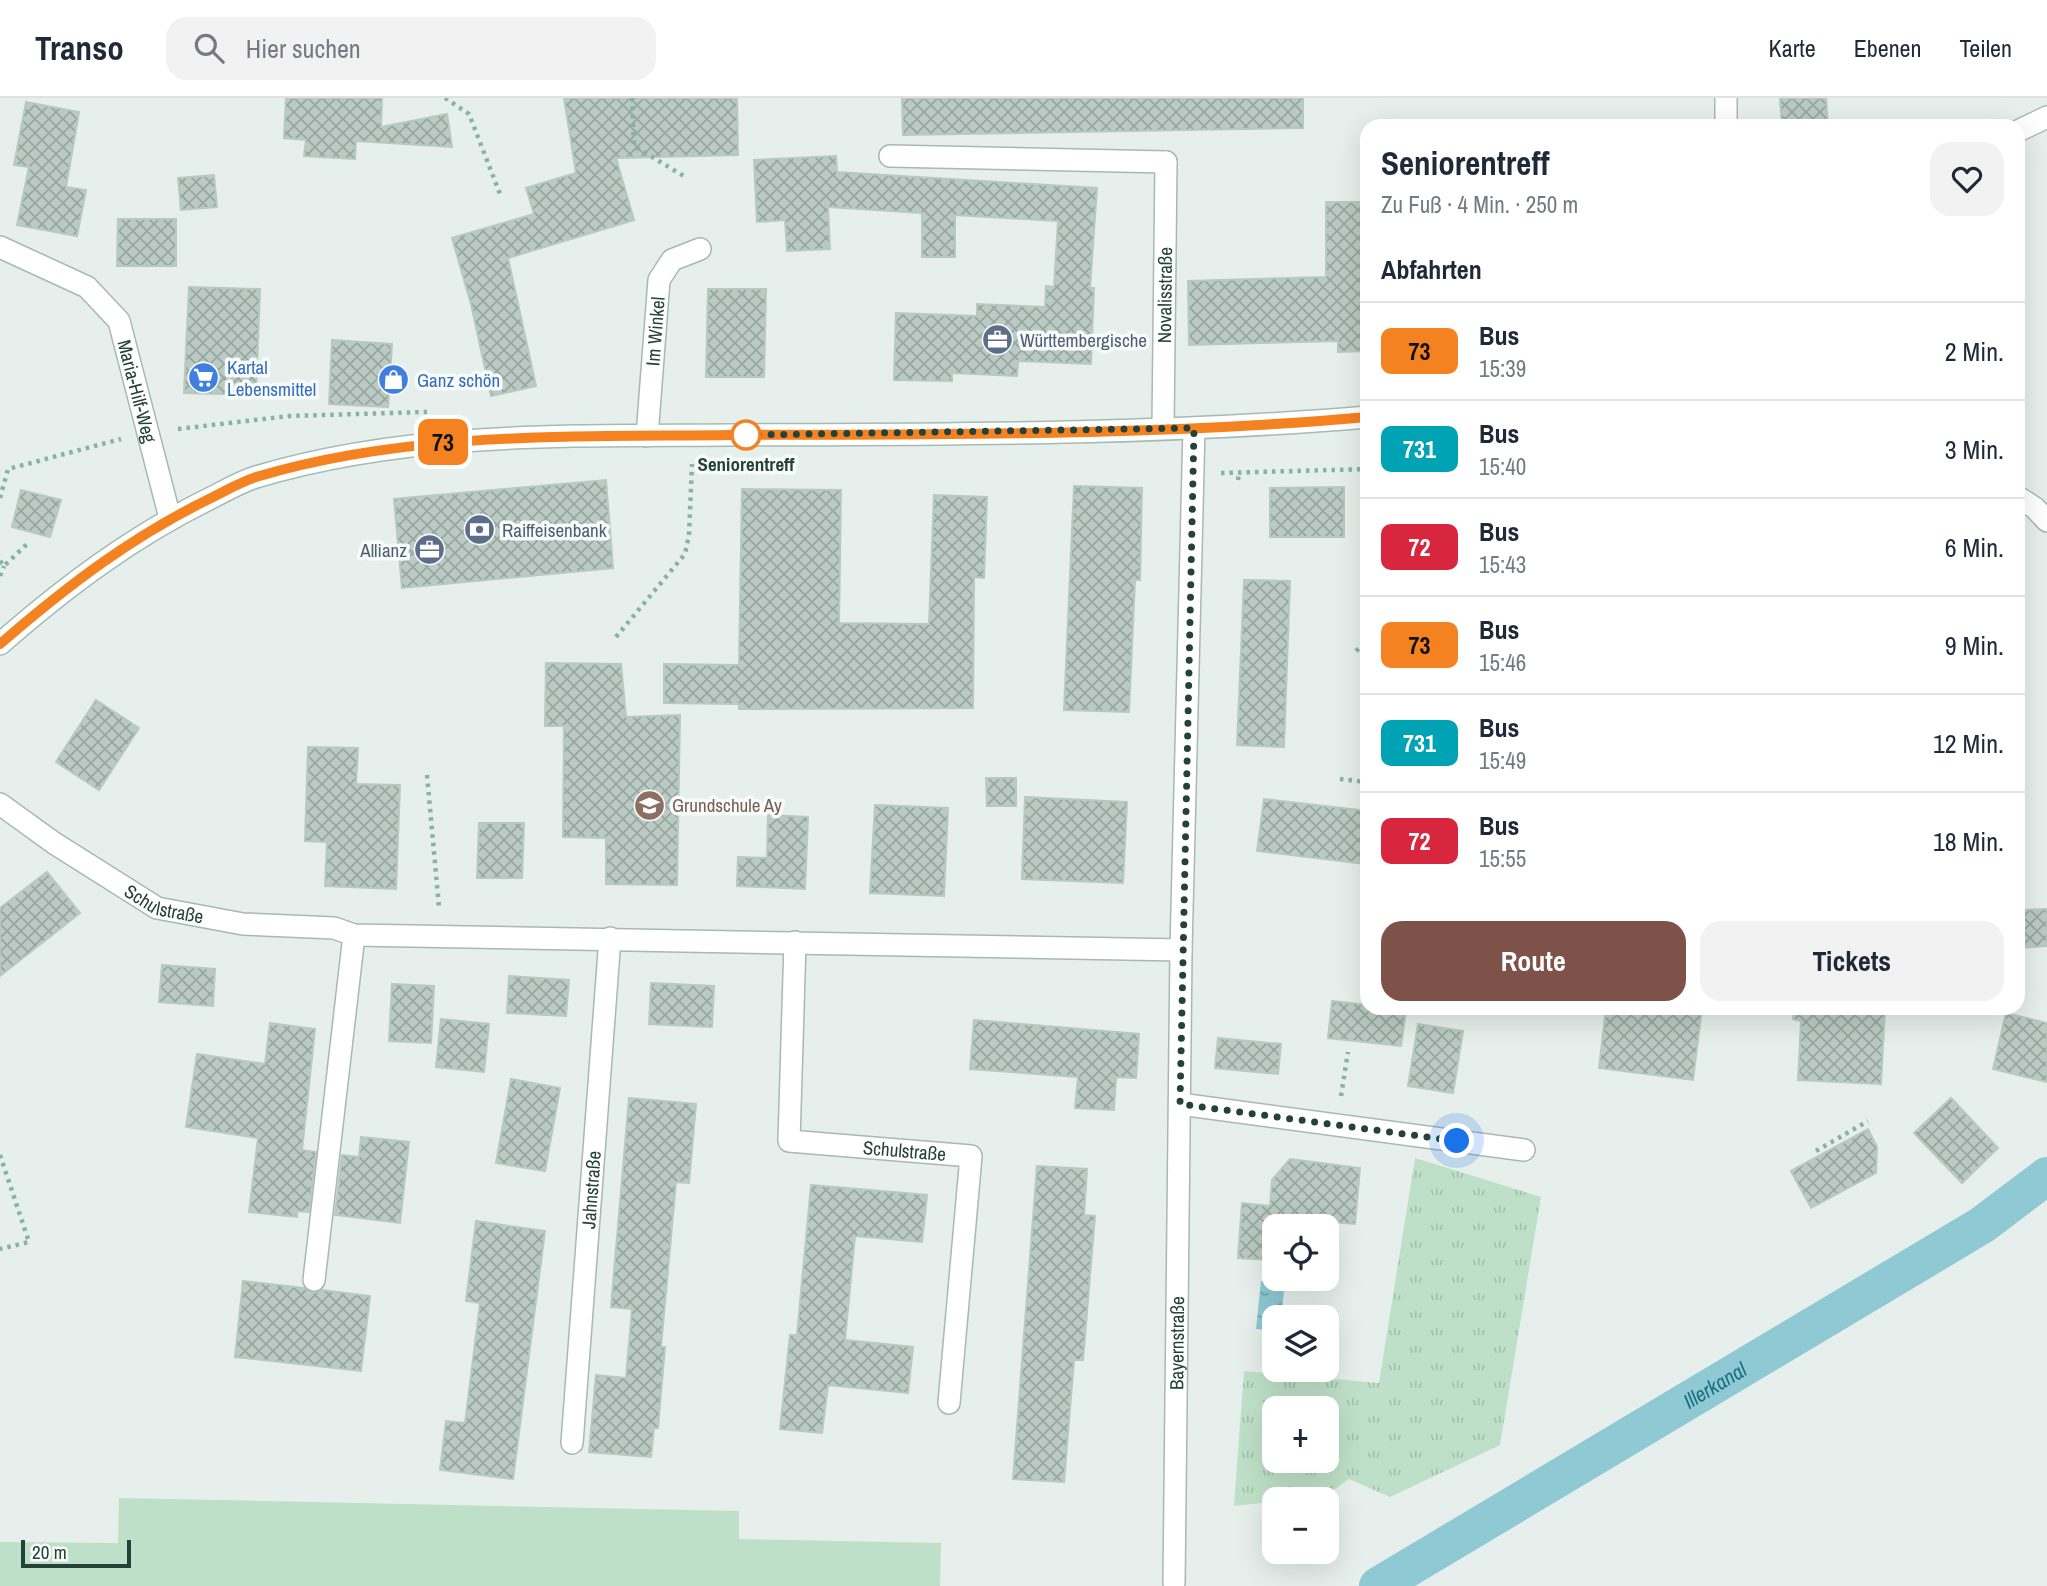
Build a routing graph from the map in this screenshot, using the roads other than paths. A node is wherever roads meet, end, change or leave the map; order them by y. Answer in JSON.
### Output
{"nodes":[{"id":1,"x":1726,"y":98,"type":"edge"},
{"id":2,"x":2047,"y":117,"type":"edge"},
{"id":3,"x":1726,"y":119,"type":"edge"},
{"id":4,"x":2025,"y":128,"type":"edge"},
{"id":5,"x":890,"y":156,"type":"dead end"},
{"id":6,"x":0,"y":247,"type":"edge"},
{"id":7,"x":700,"y":248,"type":"dead end"},
{"id":8,"x":1360,"y":417,"type":"edge"},
{"id":9,"x":1163,"y":428,"type":"junction"},
{"id":10,"x":1194,"y":428,"type":"junction"},
{"id":11,"x":647,"y":436,"type":"junction"},
{"id":12,"x":2025,"y":502,"type":"edge"},
{"id":13,"x":170,"y":518,"type":"junction"},
{"id":14,"x":2047,"y":521,"type":"edge"},
{"id":15,"x":0,"y":644,"type":"edge"},
{"id":16,"x":0,"y":803,"type":"edge"},
{"id":17,"x":354,"y":935,"type":"junction"},
{"id":18,"x":610,"y":938,"type":"junction"},
{"id":19,"x":795,"y":942,"type":"junction"},
{"id":20,"x":1181,"y":950,"type":"junction"},
{"id":21,"x":1180,"y":1104,"type":"junction"},
{"id":22,"x":1524,"y":1150,"type":"dead end"},
{"id":23,"x":314,"y":1280,"type":"dead end"},
{"id":24,"x":949,"y":1403,"type":"dead end"},
{"id":25,"x":572,"y":1443,"type":"dead end"},
{"id":26,"x":1174,"y":1583,"type":"dead end"}],
"edges":[{"from":1,"to":3,"type":"street"},
{"from":2,"to":4,"type":"street"},
{"from":5,"to":9,"type":"street","name":"Novalisstraße"},
{"from":6,"to":13,"type":"street","name":"Maria-Hilf-Weg"},
{"from":7,"to":11,"type":"street","name":"Im Winkel"},
{"from":8,"to":10,"type":"street"},
{"from":9,"to":10,"type":"street"},
{"from":9,"to":11,"type":"street"},
{"from":10,"to":20,"type":"street","name":"Bayernstraße"},
{"from":11,"to":13,"type":"street"},
{"from":12,"to":14,"type":"street"},
{"from":13,"to":15,"type":"street"},
{"from":16,"to":17,"type":"street","name":"Schulstraße"},
{"from":17,"to":18,"type":"street","name":"Schulstraße"},
{"from":17,"to":23,"type":"street"},
{"from":18,"to":19,"type":"street","name":"Schulstraße"},
{"from":18,"to":25,"type":"street","name":"Jahnstraße"},
{"from":19,"to":20,"type":"street","name":"Schulstraße"},
{"from":19,"to":24,"type":"street","name":"Schulstraße"},
{"from":20,"to":21,"type":"street","name":"Bayernstraße"},
{"from":21,"to":22,"type":"street"},
{"from":21,"to":26,"type":"street","name":"Bayernstraße"}]}
